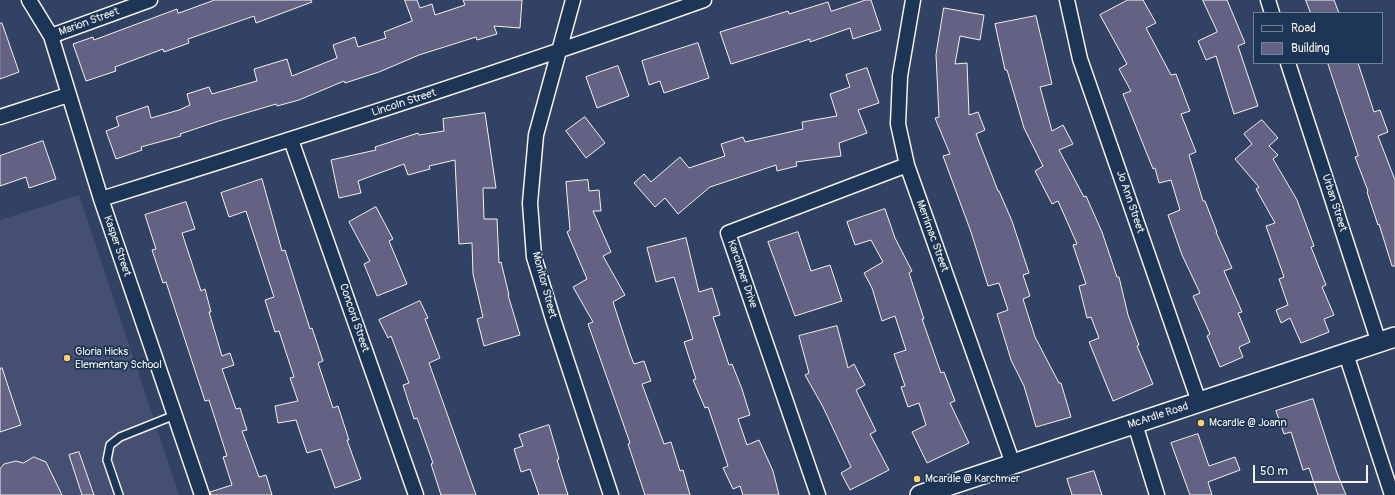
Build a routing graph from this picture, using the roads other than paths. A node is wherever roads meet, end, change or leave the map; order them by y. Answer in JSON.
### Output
{"nodes":[{"id":1,"x":29,"y":0,"type":"edge"},
{"id":2,"x":150,"y":0,"type":"edge"},
{"id":3,"x":573,"y":0,"type":"edge"},
{"id":4,"x":704,"y":0,"type":"edge"},
{"id":5,"x":913,"y":0,"type":"edge"},
{"id":6,"x":1067,"y":0,"type":"edge"},
{"id":7,"x":1268,"y":0,"type":"edge"},
{"id":8,"x":1272,"y":12,"type":"edge"},
{"id":9,"x":51,"y":36,"type":"junction"},
{"id":10,"x":559,"y":52,"type":"junction"},
{"id":11,"x":1288,"y":64,"type":"edge"},
{"id":12,"x":68,"y":95,"type":"junction"},
{"id":13,"x":0,"y":117,"type":"edge"},
{"id":14,"x":291,"y":140,"type":"junction"},
{"id":15,"x":907,"y":165,"type":"junction"},
{"id":16,"x":102,"y":199,"type":"junction"},
{"id":17,"x":1387,"y":340,"type":"edge"},
{"id":18,"x":1346,"y":354,"type":"junction"},
{"id":19,"x":1199,"y":402,"type":"junction"},
{"id":20,"x":175,"y":415,"type":"junction"},
{"id":21,"x":1135,"y":424,"type":"junction"},
{"id":22,"x":1013,"y":464,"type":"junction"},
{"id":23,"x":119,"y":495,"type":"edge"},
{"id":24,"x":202,"y":495,"type":"edge"},
{"id":25,"x":416,"y":495,"type":"edge"},
{"id":26,"x":611,"y":495,"type":"edge"},
{"id":27,"x":818,"y":495,"type":"edge"},
{"id":28,"x":920,"y":495,"type":"edge"},
{"id":29,"x":1157,"y":495,"type":"edge"},
{"id":30,"x":1392,"y":495,"type":"edge"}],
"edges":[{"from":1,"to":9,"type":"street","name":"Kasper Street"},
{"from":2,"to":9,"type":"street","name":"Marion Street"},
{"from":3,"to":10,"type":"street","name":"Monitor Street"},
{"from":4,"to":10,"type":"street","name":"Lincoln Street"},
{"from":5,"to":15,"type":"street","name":"Merrimac Street"},
{"from":6,"to":19,"type":"street","name":"Jo Ann Street"},
{"from":7,"to":8,"type":"street"},
{"from":9,"to":12,"type":"street","name":"Kasper Street"},
{"from":10,"to":14,"type":"street","name":"Lincoln Street"},
{"from":10,"to":26,"type":"street","name":"Monitor Street"},
{"from":11,"to":17,"type":"street","name":"Urban Street"},
{"from":12,"to":13,"type":"street"},
{"from":12,"to":16,"type":"street","name":"Kasper Street"},
{"from":14,"to":16,"type":"street","name":"Lincoln Street"},
{"from":14,"to":25,"type":"street","name":"Concord Street"},
{"from":15,"to":22,"type":"street","name":"Merrimac Street"},
{"from":15,"to":27,"type":"street","name":"Karchmer Drive"},
{"from":16,"to":20,"type":"street","name":"Kasper Street"},
{"from":17,"to":18,"type":"main road","name":"McArdle Road"},
{"from":18,"to":19,"type":"main road","name":"McArdle Road"},
{"from":18,"to":30,"type":"street"},
{"from":19,"to":21,"type":"main road","name":"McArdle Road"},
{"from":20,"to":23,"type":"lane"},
{"from":20,"to":24,"type":"street","name":"Kasper Street"},
{"from":21,"to":22,"type":"main road","name":"McArdle Road"},
{"from":21,"to":29,"type":"street"},
{"from":22,"to":28,"type":"main road","name":"McArdle Road"}]}
